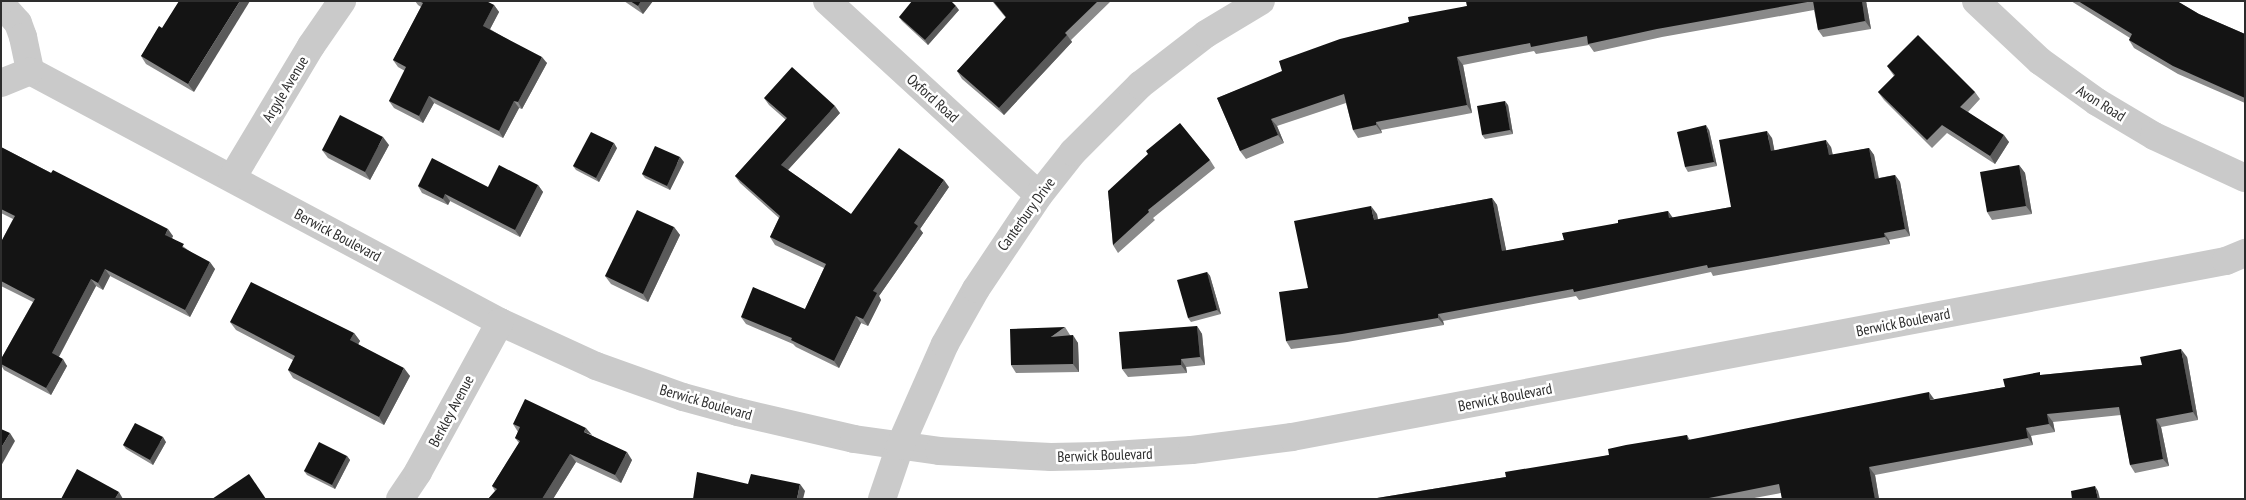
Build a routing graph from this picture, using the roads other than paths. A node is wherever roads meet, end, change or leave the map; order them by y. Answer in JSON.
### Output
{"nodes":[{"id":1,"x":342,"y":1,"type":"edge"},
{"id":2,"x":828,"y":1,"type":"edge"},
{"id":3,"x":1261,"y":1,"type":"edge"},
{"id":4,"x":1976,"y":1,"type":"edge"},
{"id":5,"x":1,"y":4,"type":"edge"},
{"id":6,"x":30,"y":71,"type":"junction"},
{"id":7,"x":1,"y":83,"type":"edge"},
{"id":8,"x":232,"y":178,"type":"junction"},
{"id":9,"x":2245,"y":178,"type":"edge"},
{"id":10,"x":1038,"y":195,"type":"junction"},
{"id":11,"x":2245,"y":253,"type":"edge"},
{"id":12,"x":500,"y":322,"type":"junction"},
{"id":13,"x":900,"y":446,"type":"junction"},
{"id":14,"x":400,"y":499,"type":"edge"},
{"id":15,"x":882,"y":499,"type":"edge"}],
"edges":[{"from":1,"to":8,"type":"street","name":"Argyle Avenue"},
{"from":2,"to":10,"type":"street","name":"Oxford Road"},
{"from":3,"to":10,"type":"street","name":"Canterbury Drive"},
{"from":4,"to":9,"type":"street","name":"Avon Road"},
{"from":5,"to":6,"type":"street"},
{"from":6,"to":7,"type":"street"},
{"from":6,"to":8,"type":"street","name":"Berwick Boulevard"},
{"from":8,"to":12,"type":"street","name":"Berwick Boulevard"},
{"from":10,"to":13,"type":"street","name":"Canterbury Drive"},
{"from":11,"to":13,"type":"street","name":"Berwick Boulevard"},
{"from":12,"to":13,"type":"street","name":"Berwick Boulevard"},
{"from":12,"to":14,"type":"street","name":"Berkley Avenue"},
{"from":13,"to":15,"type":"street","name":"Canterbury Drive"}]}
